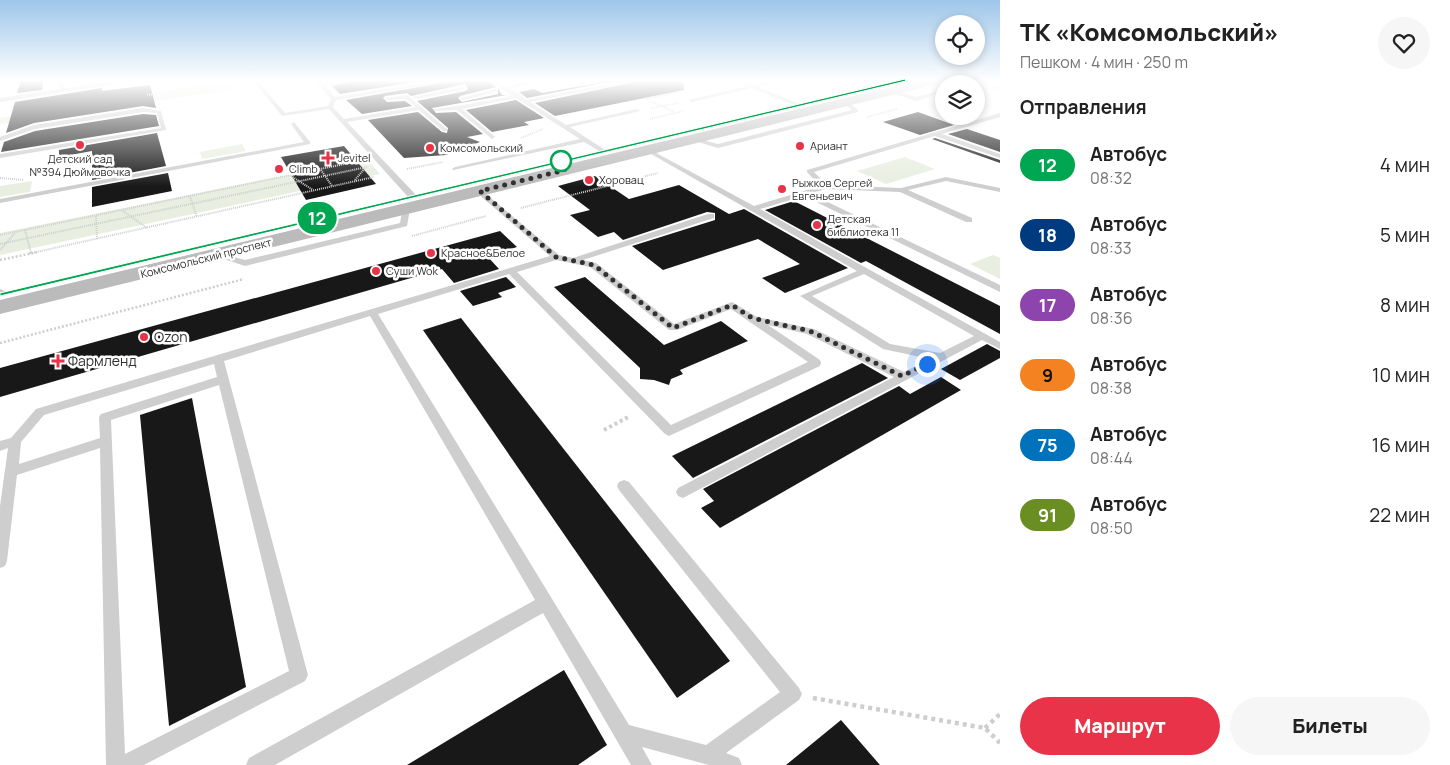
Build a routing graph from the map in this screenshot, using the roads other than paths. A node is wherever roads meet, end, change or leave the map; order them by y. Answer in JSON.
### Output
{"nodes":[{"id":1,"x":106,"y":116,"type":"edge"},
{"id":2,"x":160,"y":116,"type":"edge"},
{"id":3,"x":339,"y":116,"type":"edge"},
{"id":4,"x":369,"y":116,"type":"edge"},
{"id":5,"x":431,"y":116,"type":"edge"},
{"id":6,"x":467,"y":116,"type":"edge"},
{"id":7,"x":548,"y":116,"type":"edge"},
{"id":8,"x":611,"y":116,"type":"edge"},
{"id":9,"x":758,"y":116,"type":"edge"},
{"id":10,"x":788,"y":116,"type":"edge"},
{"id":11,"x":998,"y":116,"type":"edge"},
{"id":12,"x":344,"y":121,"type":"junction"},
{"id":13,"x":294,"y":124,"type":"dead end"},
{"id":14,"x":561,"y":125,"type":"junction"},
{"id":15,"x":446,"y":130,"type":"dead end"},
{"id":16,"x":936,"y":134,"type":"junction"},
{"id":17,"x":492,"y":137,"type":"dead end"},
{"id":18,"x":0,"y":139,"type":"edge"},
{"id":19,"x":584,"y":140,"type":"junction"},
{"id":20,"x":971,"y":146,"type":"junction"},
{"id":21,"x":647,"y":150,"type":"junction"},
{"id":22,"x":1000,"y":150,"type":"edge"},
{"id":23,"x":609,"y":155,"type":"junction"},
{"id":24,"x":0,"y":156,"type":"edge"},
{"id":25,"x":1000,"y":156,"type":"edge"},
{"id":26,"x":533,"y":168,"type":"junction"},
{"id":27,"x":455,"y":169,"type":"dead end"},
{"id":28,"x":825,"y":187,"type":"junction"},
{"id":29,"x":998,"y":188,"type":"edge"},
{"id":30,"x":901,"y":190,"type":"junction"},
{"id":31,"x":480,"y":191,"type":"junction"},
{"id":32,"x":804,"y":193,"type":"junction"},
{"id":33,"x":0,"y":201,"type":"edge"},
{"id":34,"x":409,"y":202,"type":"junction"},
{"id":35,"x":753,"y":209,"type":"junction"},
{"id":36,"x":711,"y":216,"type":"dead end"},
{"id":37,"x":969,"y":220,"type":"dead end"},
{"id":38,"x":216,"y":255,"type":"junction"},
{"id":39,"x":556,"y":257,"type":"junction"},
{"id":40,"x":574,"y":260,"type":"junction"},
{"id":41,"x":510,"y":270,"type":"junction"},
{"id":42,"x":864,"y":271,"type":"junction"},
{"id":43,"x":1000,"y":289,"type":"edge"},
{"id":44,"x":0,"y":296,"type":"edge"},
{"id":45,"x":372,"y":312,"type":"junction"},
{"id":46,"x":752,"y":318,"type":"junction"},
{"id":47,"x":982,"y":336,"type":"junction"},
{"id":48,"x":1000,"y":346,"type":"edge"},
{"id":49,"x":940,"y":357,"type":"junction"},
{"id":50,"x":218,"y":358,"type":"junction"},
{"id":51,"x":902,"y":376,"type":"junction"},
{"id":52,"x":224,"y":379,"type":"junction"},
{"id":53,"x":14,"y":441,"type":"junction"},
{"id":54,"x":106,"y":441,"type":"junction"},
{"id":55,"x":0,"y":446,"type":"edge"},
{"id":56,"x":10,"y":472,"type":"junction"},
{"id":57,"x":624,"y":486,"type":"dead end"},
{"id":58,"x":683,"y":492,"type":"dead end"},
{"id":59,"x":0,"y":556,"type":"edge"},
{"id":60,"x":546,"y":603,"type":"junction"},
{"id":61,"x":624,"y":733,"type":"junction"},
{"id":62,"x":708,"y":755,"type":"junction"},
{"id":63,"x":116,"y":765,"type":"edge"},
{"id":64,"x":124,"y":765,"type":"edge"},
{"id":65,"x":256,"y":765,"type":"edge"},
{"id":66,"x":642,"y":765,"type":"edge"},
{"id":67,"x":732,"y":765,"type":"edge"}],
"edges":[{"from":1,"to":18,"type":"lane"},
{"from":2,"to":24,"type":"lane"},
{"from":3,"to":12,"type":"lane"},
{"from":4,"to":12,"type":"lane"},
{"from":5,"to":15,"type":"lane"},
{"from":6,"to":17,"type":"lane"},
{"from":7,"to":14,"type":"lane"},
{"from":8,"to":14,"type":"lane"},
{"from":9,"to":23,"type":"main road","name":"Комсомольский проспект"},
{"from":10,"to":21,"type":"main road","name":"Комсомольский проспект"},
{"from":11,"to":16,"type":"lane"},
{"from":12,"to":34,"type":"lane"},
{"from":13,"to":33,"type":"lane"},
{"from":14,"to":19,"type":"lane"},
{"from":16,"to":20,"type":"lane"},
{"from":16,"to":28,"type":"lane"},
{"from":19,"to":23,"type":"lane"},
{"from":19,"to":27,"type":"lane"},
{"from":20,"to":22,"type":"lane"},
{"from":20,"to":25,"type":"lane"},
{"from":21,"to":23,"type":"main road","name":"Комсомольский проспект"},
{"from":21,"to":35,"type":"lane"},
{"from":23,"to":26,"type":"main road","name":"Комсомольский проспект"},
{"from":23,"to":31,"type":"main road","name":"Комсомольский проспект"},
{"from":26,"to":31,"type":"main road"},
{"from":26,"to":34,"type":"main road","name":"Комсомольский проспект"},
{"from":28,"to":30,"type":"lane"},
{"from":28,"to":32,"type":"lane"},
{"from":29,"to":30,"type":"lane"},
{"from":30,"to":37,"type":"lane"},
{"from":31,"to":34,"type":"main road","name":"Комсомольский проспект"},
{"from":31,"to":39,"type":"lane"},
{"from":32,"to":35,"type":"lane"},
{"from":32,"to":43,"type":"lane"},
{"from":34,"to":38,"type":"main road","name":"Комсомольский проспект"},
{"from":34,"to":38,"type":"lane"},
{"from":34,"to":44,"type":"main road","name":"Комсомольский проспект"},
{"from":35,"to":42,"type":"lane"},
{"from":36,"to":40,"type":"lane"},
{"from":38,"to":44,"type":"main road","name":"Комсомольский проспект"},
{"from":39,"to":40,"type":"lane"},
{"from":39,"to":41,"type":"lane"},
{"from":40,"to":46,"type":"lane"},
{"from":41,"to":45,"type":"lane"},
{"from":41,"to":46,"type":"lane"},
{"from":42,"to":47,"type":"lane"},
{"from":42,"to":49,"type":"lane"},
{"from":45,"to":50,"type":"lane"},
{"from":45,"to":60,"type":"lane"},
{"from":46,"to":51,"type":"lane"},
{"from":47,"to":48,"type":"lane"},
{"from":47,"to":49,"type":"lane"},
{"from":49,"to":51,"type":"lane"},
{"from":50,"to":52,"type":"lane"},
{"from":50,"to":53,"type":"lane"},
{"from":51,"to":58,"type":"lane"},
{"from":52,"to":54,"type":"lane"},
{"from":52,"to":64,"type":"lane"},
{"from":53,"to":55,"type":"lane"},
{"from":53,"to":56,"type":"lane"},
{"from":54,"to":56,"type":"lane"},
{"from":54,"to":63,"type":"lane"},
{"from":56,"to":59,"type":"lane"},
{"from":57,"to":62,"type":"lane"},
{"from":60,"to":61,"type":"lane"},
{"from":60,"to":65,"type":"lane"},
{"from":61,"to":62,"type":"lane"},
{"from":61,"to":66,"type":"lane"},
{"from":62,"to":67,"type":"lane"}]}
